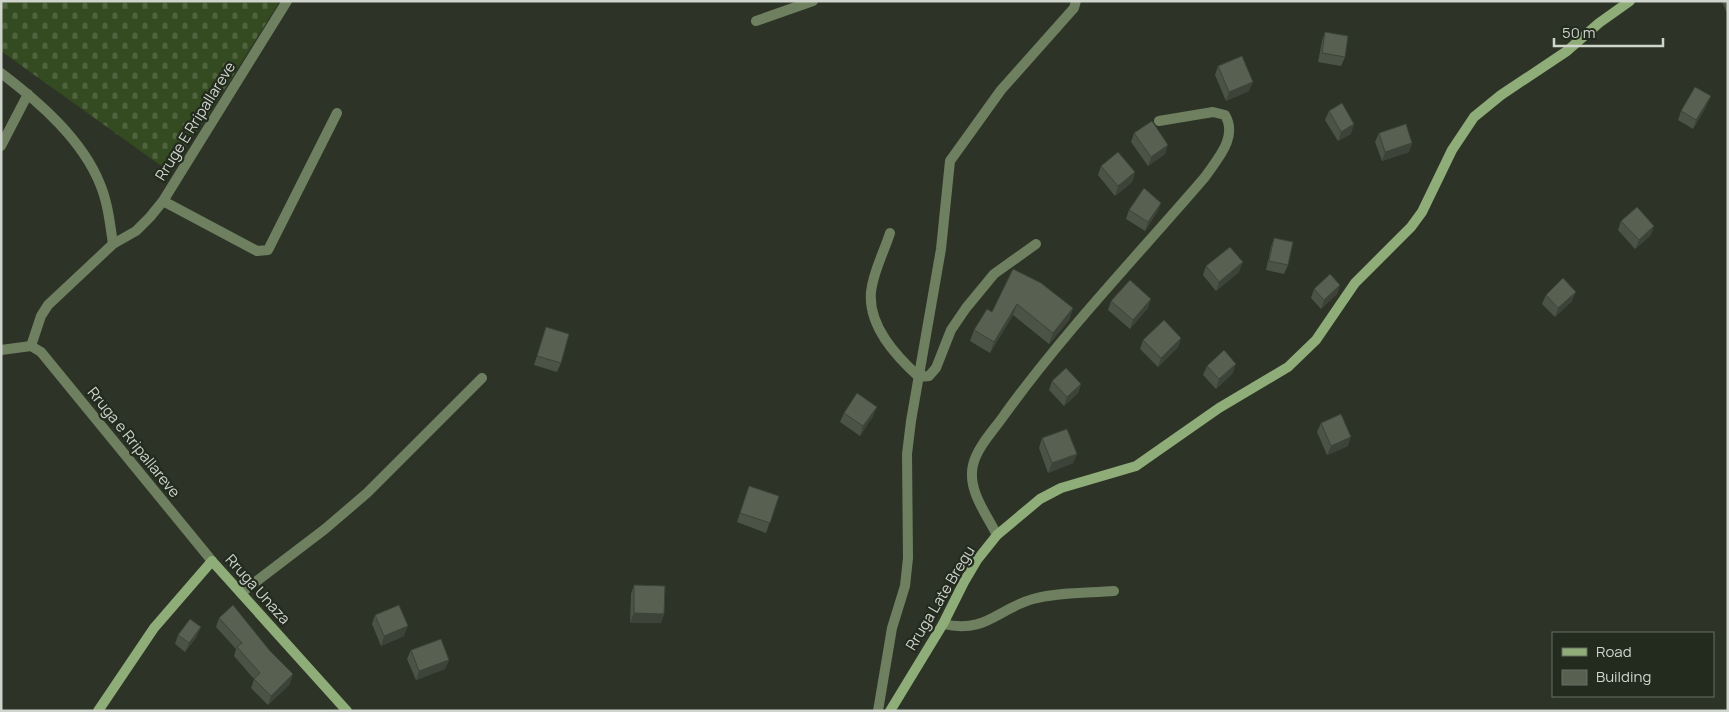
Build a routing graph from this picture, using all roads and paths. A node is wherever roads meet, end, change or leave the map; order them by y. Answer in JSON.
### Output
{"nodes":[{"id":1,"x":287,"y":1,"type":"edge"},
{"id":2,"x":813,"y":1,"type":"edge"},
{"id":3,"x":1076,"y":1,"type":"edge"},
{"id":4,"x":1626,"y":2,"type":"edge"},
{"id":5,"x":756,"y":20,"type":"dead end"},
{"id":6,"x":1,"y":73,"type":"edge"},
{"id":7,"x":28,"y":94,"type":"junction"},
{"id":8,"x":337,"y":112,"type":"dead end"},
{"id":9,"x":1158,"y":121,"type":"dead end"},
{"id":10,"x":1,"y":146,"type":"edge"},
{"id":11,"x":163,"y":201,"type":"junction"},
{"id":12,"x":890,"y":233,"type":"dead end"},
{"id":13,"x":113,"y":244,"type":"junction"},
{"id":14,"x":1036,"y":244,"type":"dead end"},
{"id":15,"x":31,"y":346,"type":"junction"},
{"id":16,"x":1,"y":350,"type":"edge"},
{"id":17,"x":919,"y":377,"type":"junction"},
{"id":18,"x":482,"y":378,"type":"dead end"},
{"id":19,"x":997,"y":536,"type":"junction"},
{"id":20,"x":212,"y":561,"type":"junction"},
{"id":21,"x":1114,"y":591,"type":"dead end"},
{"id":22,"x":241,"y":593,"type":"junction"},
{"id":23,"x":943,"y":624,"type":"junction"},
{"id":24,"x":98,"y":711,"type":"edge"},
{"id":25,"x":347,"y":711,"type":"edge"},
{"id":26,"x":878,"y":711,"type":"edge"},
{"id":27,"x":890,"y":711,"type":"edge"}],
"edges":[{"from":1,"to":11,"type":"street","name":"Rruge E Rripallareve"},
{"from":2,"to":5,"type":"street"},
{"from":3,"to":17,"type":"street"},
{"from":4,"to":19,"type":"main road","name":"Rruga Late Bregu"},
{"from":6,"to":7,"type":"street"},
{"from":7,"to":10,"type":"street"},
{"from":7,"to":13,"type":"street"},
{"from":8,"to":11,"type":"street"},
{"from":9,"to":19,"type":"street"},
{"from":11,"to":13,"type":"street","name":"Rruge E Rripallareve"},
{"from":12,"to":17,"type":"street"},
{"from":13,"to":15,"type":"street"},
{"from":14,"to":17,"type":"street"},
{"from":15,"to":16,"type":"street"},
{"from":15,"to":20,"type":"street","name":"Rruga e Rripallareve"},
{"from":17,"to":26,"type":"street"},
{"from":18,"to":22,"type":"street"},
{"from":19,"to":23,"type":"main road","name":"Rruga Late Bregu"},
{"from":20,"to":22,"type":"main road","name":"Rruga Unaza"},
{"from":20,"to":24,"type":"main road","name":"Rruga Unaza"},
{"from":21,"to":23,"type":"street"},
{"from":22,"to":25,"type":"main road","name":"Rruga Unaza"},
{"from":23,"to":27,"type":"main road","name":"Rruga Late Bregu"}]}
